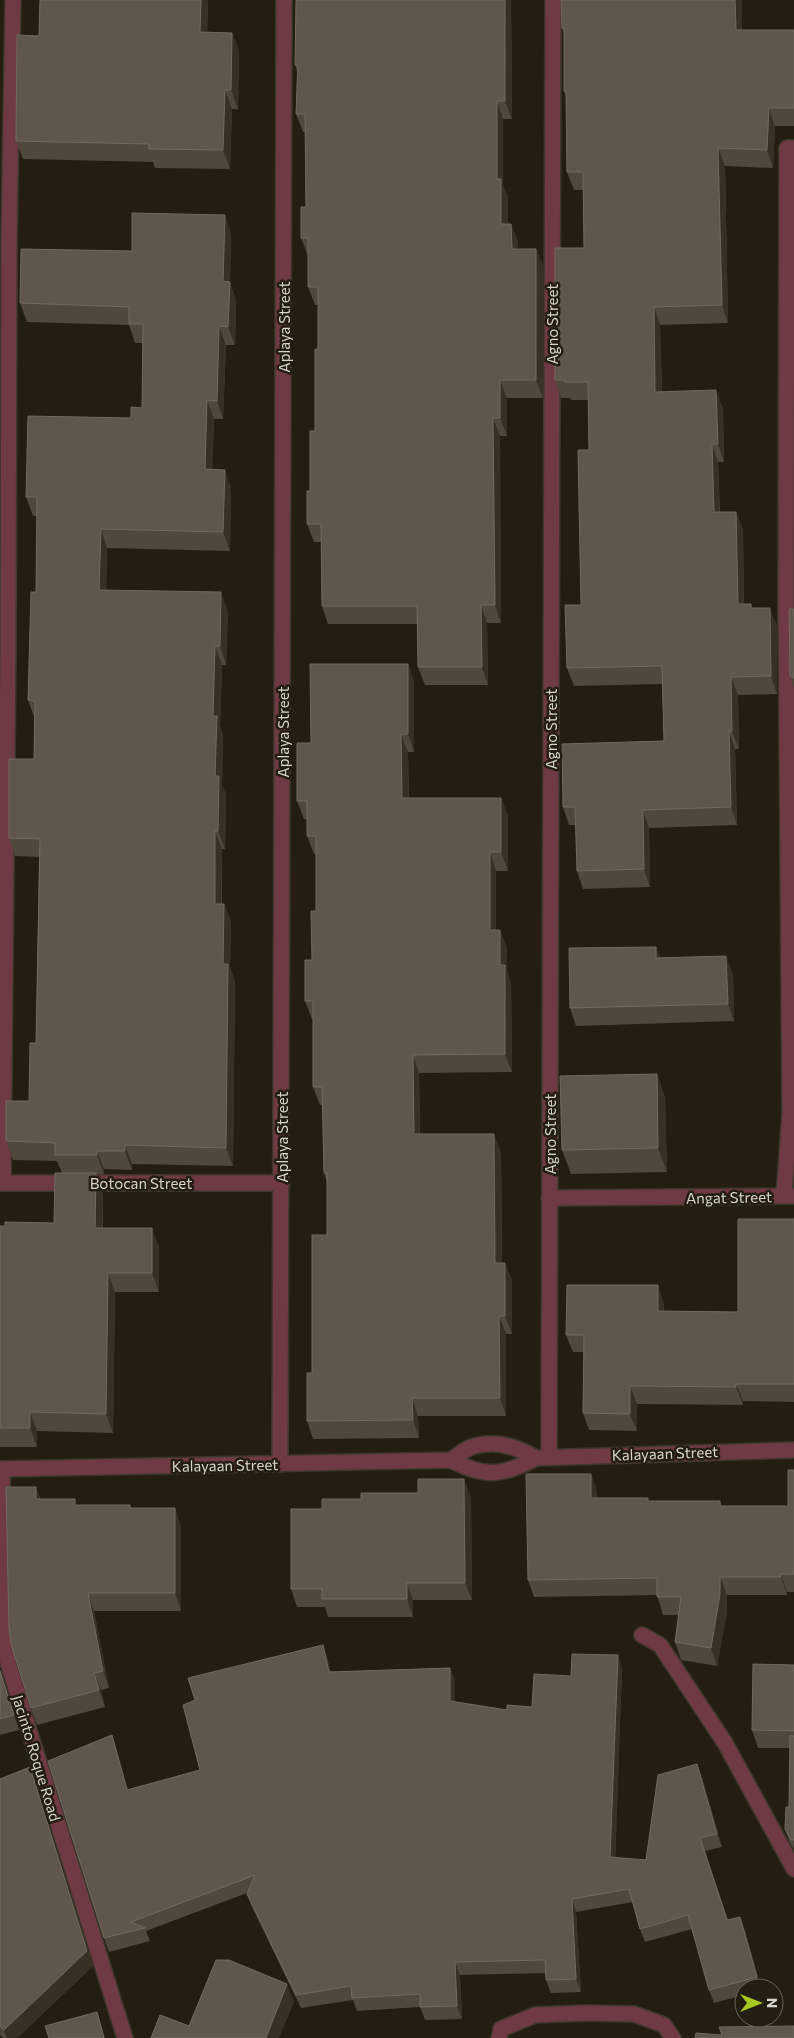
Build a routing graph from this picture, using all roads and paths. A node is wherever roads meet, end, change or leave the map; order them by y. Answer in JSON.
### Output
{"nodes":[{"id":1,"x":14,"y":0,"type":"edge"},
{"id":2,"x":284,"y":0,"type":"edge"},
{"id":3,"x":553,"y":0,"type":"edge"},
{"id":4,"x":794,"y":148,"type":"edge"},
{"id":5,"x":4,"y":241,"type":"edge"},
{"id":6,"x":4,"y":645,"type":"edge"},
{"id":7,"x":3,"y":922,"type":"edge"},
{"id":8,"x":792,"y":1113,"type":"edge"},
{"id":9,"x":1,"y":1183,"type":"edge"},
{"id":10,"x":282,"y":1183,"type":"junction"},
{"id":11,"x":789,"y":1196,"type":"edge"},
{"id":12,"x":550,"y":1198,"type":"junction"},
{"id":13,"x":794,"y":1450,"type":"edge"},
{"id":14,"x":542,"y":1457,"type":"junction"},
{"id":15,"x":451,"y":1460,"type":"junction"},
{"id":16,"x":280,"y":1464,"type":"junction"},
{"id":17,"x":1,"y":1468,"type":"edge"},
{"id":18,"x":642,"y":1635,"type":"dead end"},
{"id":19,"x":794,"y":1869,"type":"edge"},
{"id":20,"x":125,"y":2038,"type":"edge"},
{"id":21,"x":499,"y":2038,"type":"edge"},
{"id":22,"x":673,"y":2038,"type":"edge"}],
"edges":[{"from":1,"to":5,"type":"street"},
{"from":2,"to":10,"type":"street","name":"Aplaya Street"},
{"from":3,"to":12,"type":"street","name":"Agno Street"},
{"from":4,"to":8,"type":"street","name":"Angat Street"},
{"from":5,"to":6,"type":"street"},
{"from":6,"to":7,"type":"street"},
{"from":7,"to":9,"type":"street"},
{"from":8,"to":11,"type":"street","name":"Angat Street"},
{"from":9,"to":10,"type":"street","name":"Botocan Street"},
{"from":10,"to":16,"type":"street","name":"Aplaya Street"},
{"from":11,"to":12,"type":"street","name":"Angat Street"},
{"from":12,"to":14,"type":"street","name":"Agno Street"},
{"from":13,"to":14,"type":"street","name":"Kalayaan Street"},
{"from":14,"to":15,"type":"street","name":"Kalayaan Street"},
{"from":14,"to":15,"type":"street","name":"Kalayaan Street"},
{"from":15,"to":16,"type":"street","name":"Kalayaan Street"},
{"from":16,"to":17,"type":"street","name":"Kalayaan Street"},
{"from":17,"to":20,"type":"street","name":"Jacinto Roque Road"},
{"from":18,"to":19,"type":"street"},
{"from":21,"to":22,"type":"street"}]}
